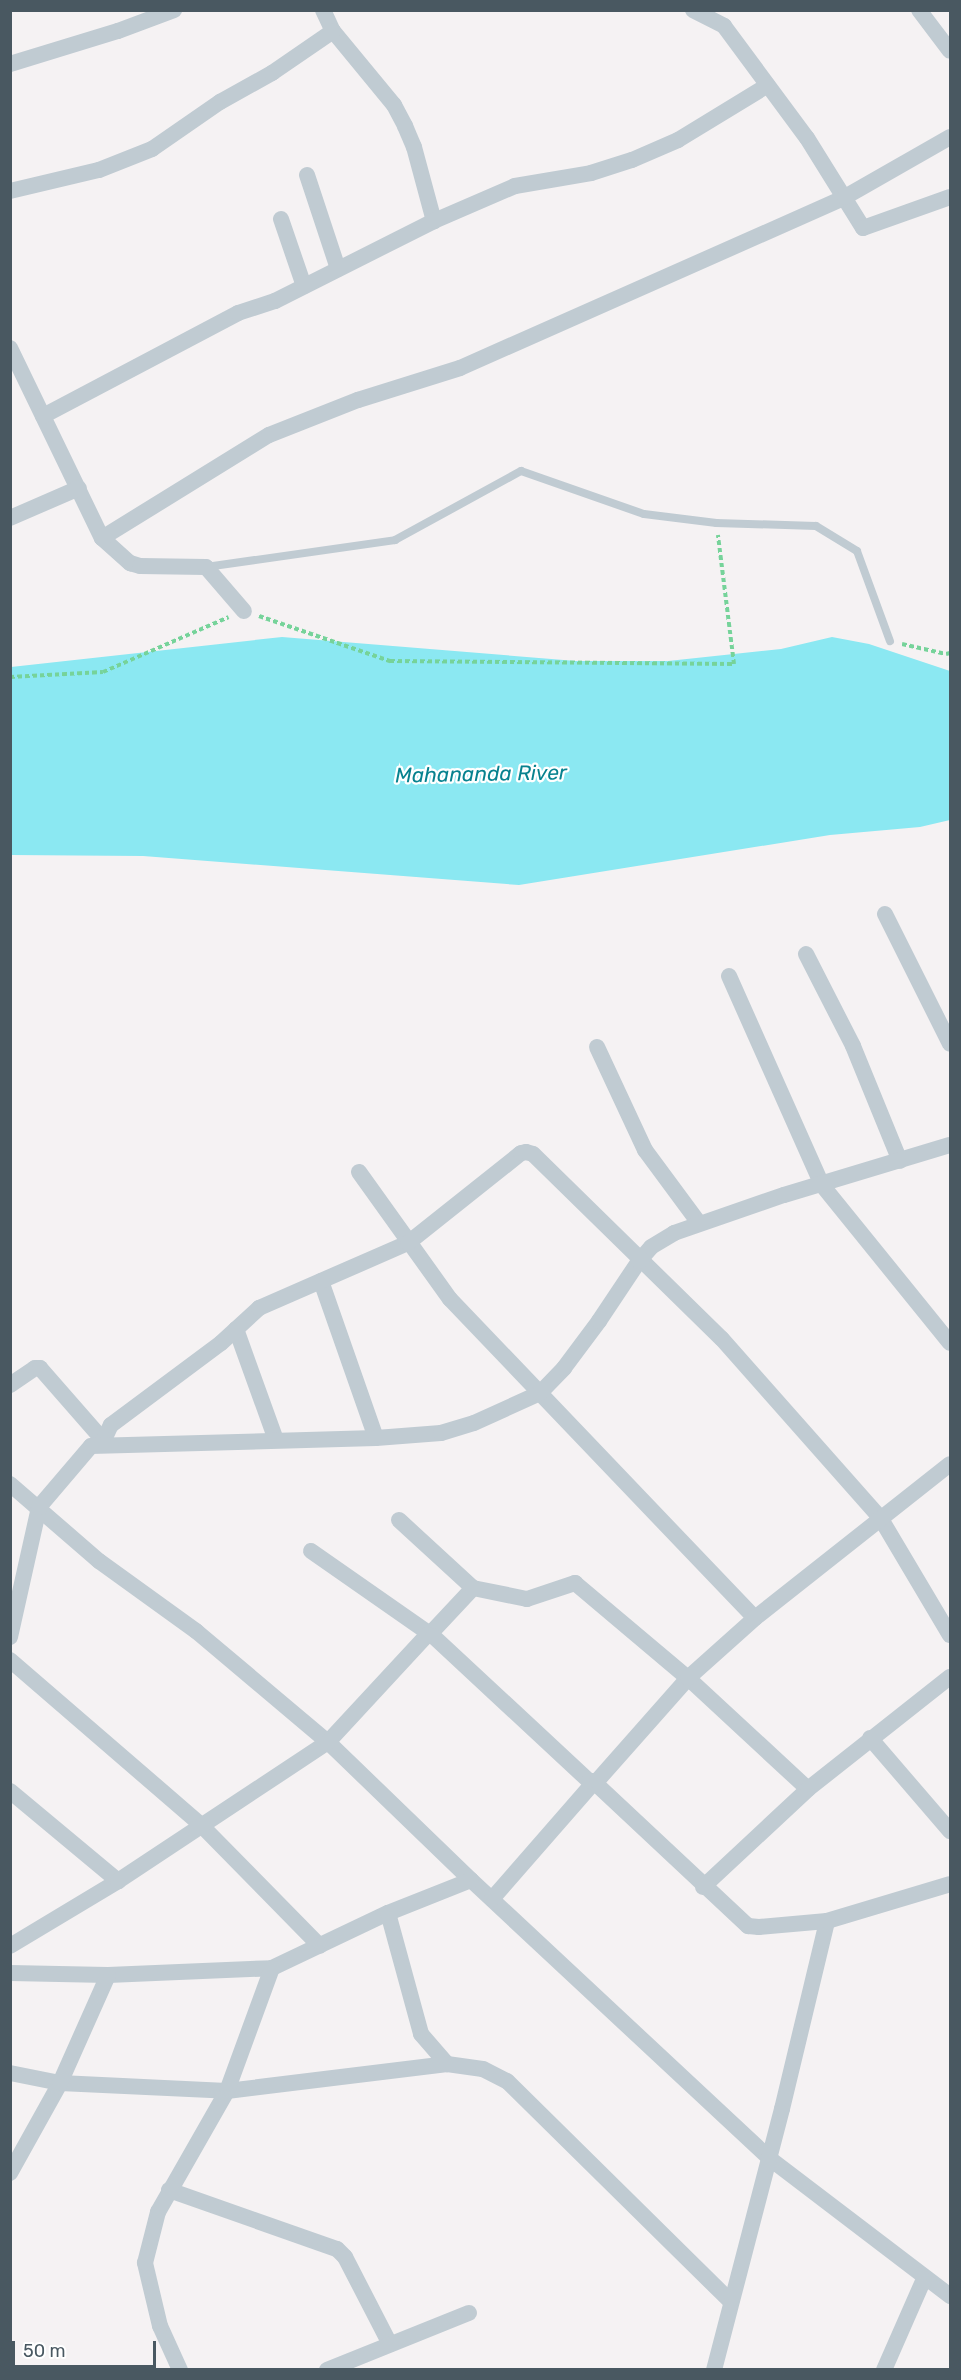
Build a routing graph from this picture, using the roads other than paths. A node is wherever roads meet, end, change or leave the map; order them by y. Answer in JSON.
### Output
{"nodes":[{"id":1,"x":174,"y":10,"type":"edge"},
{"id":2,"x":323,"y":10,"type":"edge"},
{"id":3,"x":693,"y":10,"type":"edge"},
{"id":4,"x":920,"y":10,"type":"edge"},
{"id":5,"x":333,"y":31,"type":"junction"},
{"id":6,"x":951,"y":51,"type":"edge"},
{"id":7,"x":10,"y":64,"type":"edge"},
{"id":8,"x":768,"y":85,"type":"junction"},
{"id":9,"x":951,"y":137,"type":"edge"},
{"id":10,"x":307,"y":175,"type":"dead end"},
{"id":11,"x":10,"y":191,"type":"edge"},
{"id":12,"x":845,"y":197,"type":"junction"},
{"id":13,"x":951,"y":197,"type":"edge"},
{"id":14,"x":281,"y":219,"type":"dead end"},
{"id":15,"x":434,"y":221,"type":"junction"},
{"id":16,"x":339,"y":269,"type":"junction"},
{"id":17,"x":304,"y":286,"type":"junction"},
{"id":18,"x":10,"y":348,"type":"edge"},
{"id":19,"x":44,"y":416,"type":"junction"},
{"id":20,"x":79,"y":488,"type":"junction"},
{"id":21,"x":10,"y":518,"type":"edge"},
{"id":22,"x":102,"y":538,"type":"junction"},
{"id":23,"x":206,"y":567,"type":"junction"},
{"id":24,"x":244,"y":611,"type":"road end"},
{"id":25,"x":890,"y":641,"type":"road end"},
{"id":26,"x":885,"y":914,"type":"dead end"},
{"id":27,"x":806,"y":954,"type":"dead end"},
{"id":28,"x":729,"y":976,"type":"dead end"},
{"id":29,"x":951,"y":1044,"type":"edge"},
{"id":30,"x":597,"y":1047,"type":"dead end"},
{"id":31,"x":951,"y":1145,"type":"edge"},
{"id":32,"x":900,"y":1161,"type":"junction"},
{"id":33,"x":359,"y":1172,"type":"dead end"},
{"id":34,"x":822,"y":1185,"type":"junction"},
{"id":35,"x":699,"y":1223,"type":"junction"},
{"id":36,"x":408,"y":1243,"type":"junction"},
{"id":37,"x":639,"y":1261,"type":"junction"},
{"id":38,"x":321,"y":1281,"type":"junction"},
{"id":39,"x":236,"y":1329,"type":"junction"},
{"id":40,"x":951,"y":1343,"type":"edge"},
{"id":41,"x":10,"y":1385,"type":"edge"},
{"id":42,"x":540,"y":1392,"type":"junction"},
{"id":43,"x":376,"y":1438,"type":"junction"},
{"id":44,"x":276,"y":1440,"type":"junction"},
{"id":45,"x":102,"y":1442,"type":"junction"},
{"id":46,"x":951,"y":1464,"type":"edge"},
{"id":47,"x":10,"y":1484,"type":"edge"},
{"id":48,"x":39,"y":1507,"type":"junction"},
{"id":49,"x":881,"y":1519,"type":"junction"},
{"id":50,"x":399,"y":1520,"type":"dead end"},
{"id":51,"x":311,"y":1551,"type":"dead end"},
{"id":52,"x":473,"y":1588,"type":"junction"},
{"id":53,"x":755,"y":1618,"type":"junction"},
{"id":54,"x":11,"y":1634,"type":"edge"},
{"id":55,"x":429,"y":1634,"type":"junction"},
{"id":56,"x":951,"y":1635,"type":"edge"},
{"id":57,"x":10,"y":1660,"type":"edge"},
{"id":58,"x":951,"y":1677,"type":"edge"},
{"id":59,"x":688,"y":1678,"type":"junction"},
{"id":60,"x":870,"y":1738,"type":"junction"},
{"id":61,"x":328,"y":1742,"type":"junction"},
{"id":62,"x":594,"y":1782,"type":"junction"},
{"id":63,"x":808,"y":1789,"type":"junction"},
{"id":64,"x":10,"y":1791,"type":"edge"},
{"id":65,"x":202,"y":1826,"type":"junction"},
{"id":66,"x":951,"y":1831,"type":"edge"},
{"id":67,"x":471,"y":1880,"type":"junction"},
{"id":68,"x":118,"y":1881,"type":"junction"},
{"id":69,"x":951,"y":1884,"type":"edge"},
{"id":70,"x":703,"y":1887,"type":"junction"},
{"id":71,"x":492,"y":1899,"type":"junction"},
{"id":72,"x":388,"y":1913,"type":"junction"},
{"id":73,"x":827,"y":1921,"type":"junction"},
{"id":74,"x":10,"y":1946,"type":"edge"},
{"id":75,"x":320,"y":1946,"type":"junction"},
{"id":76,"x":272,"y":1968,"type":"junction"},
{"id":77,"x":10,"y":1973,"type":"edge"},
{"id":78,"x":108,"y":1975,"type":"junction"},
{"id":79,"x":447,"y":2064,"type":"junction"},
{"id":80,"x":10,"y":2073,"type":"edge"},
{"id":81,"x":60,"y":2083,"type":"junction"},
{"id":82,"x":226,"y":2091,"type":"junction"},
{"id":83,"x":769,"y":2158,"type":"junction"},
{"id":84,"x":11,"y":2173,"type":"edge"},
{"id":85,"x":169,"y":2190,"type":"junction"},
{"id":86,"x":924,"y":2279,"type":"junction"},
{"id":87,"x":951,"y":2296,"type":"edge"},
{"id":88,"x":731,"y":2302,"type":"junction"},
{"id":89,"x":469,"y":2313,"type":"dead end"},
{"id":90,"x":390,"y":2344,"type":"junction"},
{"id":91,"x":180,"y":2370,"type":"edge"},
{"id":92,"x":327,"y":2370,"type":"edge"},
{"id":93,"x":714,"y":2370,"type":"edge"},
{"id":94,"x":884,"y":2370,"type":"edge"}],
"edges":[{"from":1,"to":7,"type":"street"},
{"from":2,"to":5,"type":"street"},
{"from":3,"to":8,"type":"street"},
{"from":4,"to":6,"type":"street"},
{"from":5,"to":11,"type":"street"},
{"from":5,"to":15,"type":"street"},
{"from":8,"to":12,"type":"street"},
{"from":8,"to":15,"type":"street"},
{"from":9,"to":12,"type":"street"},
{"from":10,"to":16,"type":"street"},
{"from":12,"to":13,"type":"street"},
{"from":12,"to":22,"type":"street"},
{"from":14,"to":17,"type":"street"},
{"from":15,"to":16,"type":"street"},
{"from":16,"to":17,"type":"street"},
{"from":17,"to":19,"type":"street"},
{"from":18,"to":19,"type":"street"},
{"from":19,"to":20,"type":"street"},
{"from":20,"to":21,"type":"street"},
{"from":20,"to":22,"type":"street"},
{"from":22,"to":23,"type":"street"},
{"from":23,"to":24,"type":"street"},
{"from":23,"to":25,"type":"lane"},
{"from":26,"to":29,"type":"street"},
{"from":27,"to":32,"type":"street"},
{"from":28,"to":34,"type":"street"},
{"from":30,"to":35,"type":"street"},
{"from":31,"to":32,"type":"street"},
{"from":32,"to":34,"type":"street"},
{"from":33,"to":36,"type":"street"},
{"from":34,"to":35,"type":"street"},
{"from":34,"to":40,"type":"street"},
{"from":35,"to":37,"type":"street"},
{"from":36,"to":37,"type":"street"},
{"from":36,"to":38,"type":"street"},
{"from":36,"to":42,"type":"street"},
{"from":37,"to":42,"type":"street"},
{"from":37,"to":49,"type":"street"},
{"from":38,"to":39,"type":"street"},
{"from":38,"to":43,"type":"street"},
{"from":39,"to":44,"type":"street"},
{"from":39,"to":45,"type":"street"},
{"from":41,"to":45,"type":"street"},
{"from":42,"to":43,"type":"street"},
{"from":42,"to":53,"type":"street"},
{"from":43,"to":44,"type":"street"},
{"from":44,"to":45,"type":"street"},
{"from":45,"to":48,"type":"street"},
{"from":46,"to":49,"type":"street"},
{"from":47,"to":48,"type":"street"},
{"from":48,"to":54,"type":"street"},
{"from":48,"to":61,"type":"street"},
{"from":49,"to":53,"type":"street"},
{"from":49,"to":56,"type":"street"},
{"from":50,"to":52,"type":"street"},
{"from":51,"to":55,"type":"street"},
{"from":52,"to":55,"type":"street"},
{"from":52,"to":59,"type":"street"},
{"from":53,"to":59,"type":"street"},
{"from":55,"to":61,"type":"street"},
{"from":55,"to":62,"type":"street"},
{"from":57,"to":65,"type":"street"},
{"from":58,"to":60,"type":"street"},
{"from":59,"to":62,"type":"street"},
{"from":59,"to":63,"type":"street"},
{"from":60,"to":63,"type":"street"},
{"from":60,"to":66,"type":"street"},
{"from":61,"to":65,"type":"street"},
{"from":61,"to":67,"type":"street"},
{"from":62,"to":70,"type":"street"},
{"from":62,"to":71,"type":"street"},
{"from":63,"to":70,"type":"street"},
{"from":64,"to":68,"type":"street"},
{"from":65,"to":68,"type":"street"},
{"from":65,"to":75,"type":"street"},
{"from":67,"to":71,"type":"street"},
{"from":67,"to":72,"type":"street"},
{"from":68,"to":74,"type":"street"},
{"from":69,"to":73,"type":"street"},
{"from":70,"to":73,"type":"street"},
{"from":71,"to":83,"type":"street"},
{"from":72,"to":75,"type":"street"},
{"from":72,"to":79,"type":"street"},
{"from":73,"to":83,"type":"street"},
{"from":75,"to":76,"type":"street"},
{"from":76,"to":78,"type":"street"},
{"from":76,"to":82,"type":"street"},
{"from":77,"to":78,"type":"street"},
{"from":78,"to":81,"type":"street"},
{"from":79,"to":82,"type":"street"},
{"from":79,"to":88,"type":"street"},
{"from":80,"to":81,"type":"street"},
{"from":81,"to":82,"type":"street"},
{"from":81,"to":84,"type":"street"},
{"from":82,"to":85,"type":"street"},
{"from":83,"to":86,"type":"street"},
{"from":83,"to":88,"type":"street"},
{"from":85,"to":90,"type":"street"},
{"from":85,"to":91,"type":"street"},
{"from":86,"to":87,"type":"street"},
{"from":86,"to":94,"type":"street"},
{"from":88,"to":93,"type":"street"},
{"from":89,"to":90,"type":"street"},
{"from":90,"to":92,"type":"street"}]}
